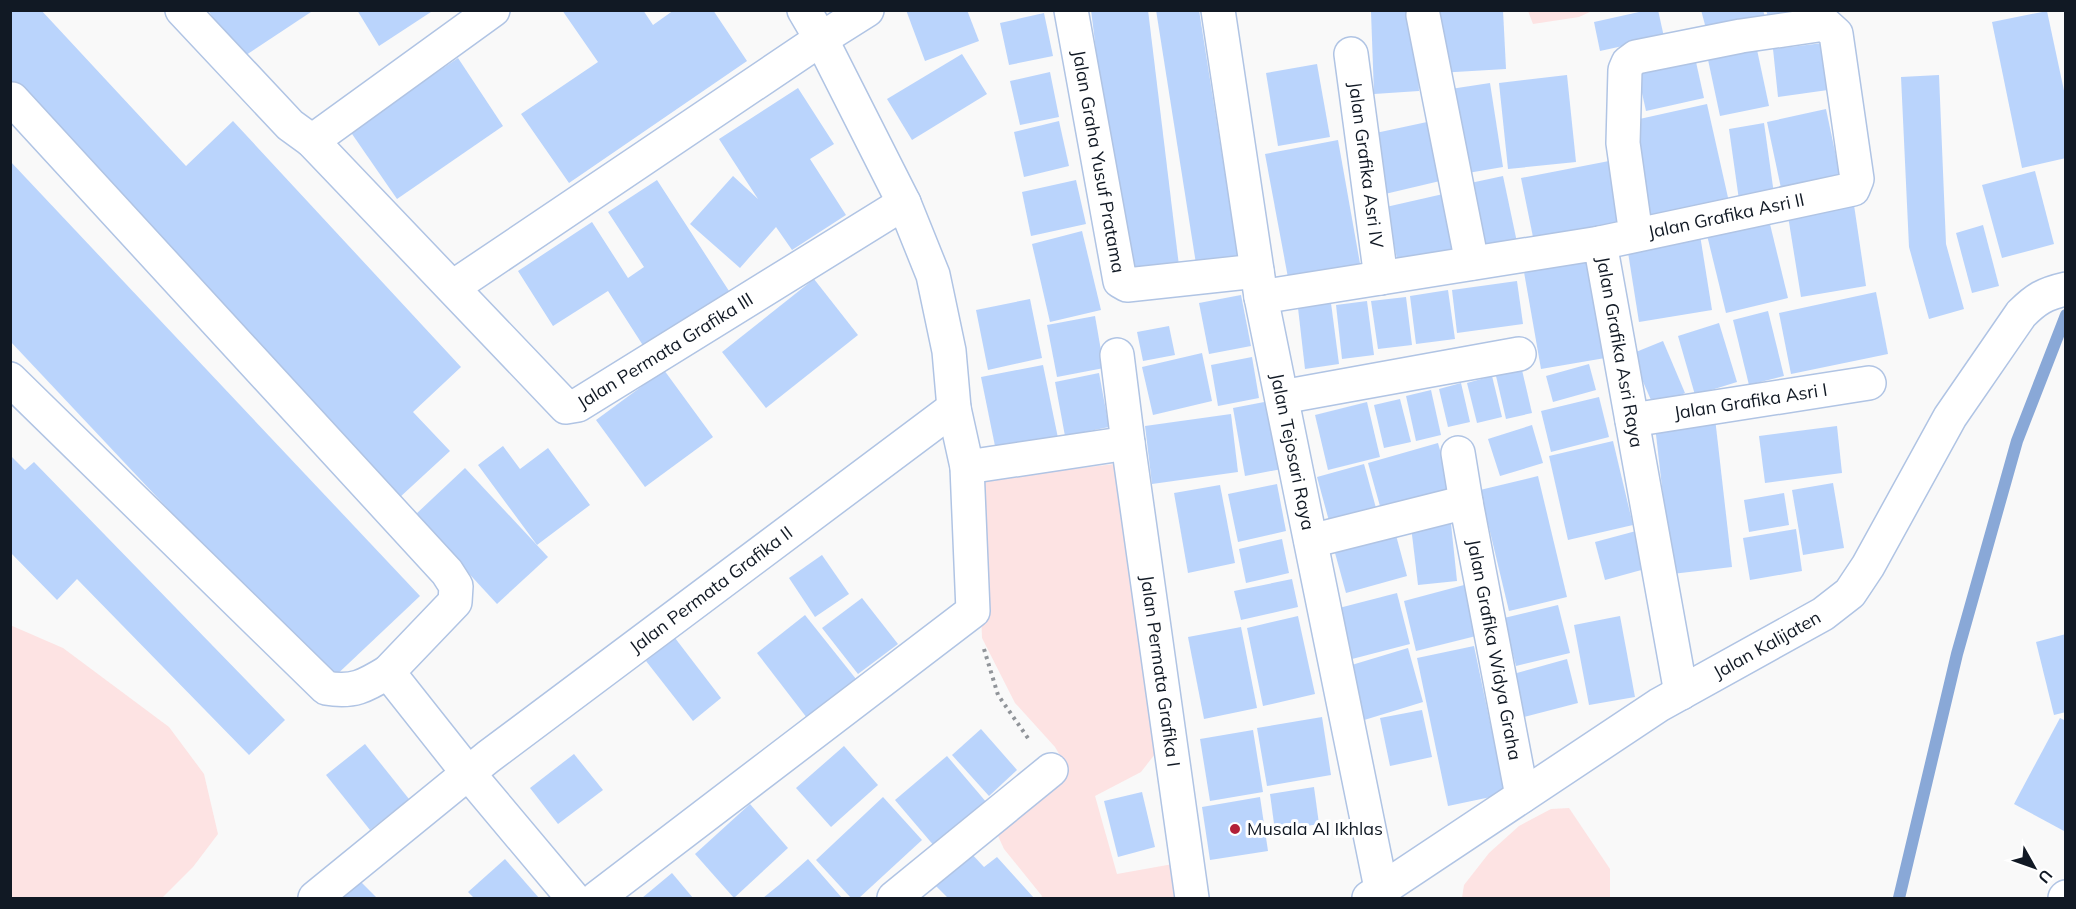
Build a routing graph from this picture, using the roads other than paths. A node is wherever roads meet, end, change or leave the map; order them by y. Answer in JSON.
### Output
{"nodes":[{"id":1,"x":182,"y":10,"type":"edge"},
{"id":2,"x":493,"y":10,"type":"edge"},
{"id":3,"x":804,"y":10,"type":"edge"},
{"id":4,"x":867,"y":10,"type":"edge"},
{"id":5,"x":1071,"y":10,"type":"edge"},
{"id":6,"x":1218,"y":10,"type":"edge"},
{"id":7,"x":1423,"y":15,"type":"dead end"},
{"id":8,"x":821,"y":39,"type":"junction"},
{"id":9,"x":1351,"y":54,"type":"dead end"},
{"id":10,"x":11,"y":99,"type":"edge"},
{"id":11,"x":312,"y":141,"type":"junction"},
{"id":12,"x":904,"y":202,"type":"junction"},
{"id":13,"x":1636,"y":235,"type":"junction"},
{"id":14,"x":1600,"y":243,"type":"junction"},
{"id":15,"x":1472,"y":263,"type":"junction"},
{"id":16,"x":1381,"y":278,"type":"junction"},
{"id":17,"x":1259,"y":284,"type":"junction"},
{"id":18,"x":453,"y":287,"type":"junction"},
{"id":19,"x":2064,"y":289,"type":"edge"},
{"id":20,"x":1519,"y":354,"type":"dead end"},
{"id":21,"x":1117,"y":355,"type":"dead end"},
{"id":22,"x":10,"y":379,"type":"edge"},
{"id":23,"x":1869,"y":383,"type":"dead end"},
{"id":24,"x":1282,"y":397,"type":"junction"},
{"id":25,"x":954,"y":408,"type":"junction"},
{"id":26,"x":1632,"y":420,"type":"junction"},
{"id":27,"x":1128,"y":443,"type":"junction"},
{"id":28,"x":1458,"y":453,"type":"dead end"},
{"id":29,"x":967,"y":466,"type":"junction"},
{"id":30,"x":1466,"y":502,"type":"junction"},
{"id":31,"x":1311,"y":541,"type":"junction"},
{"id":32,"x":388,"y":672,"type":"junction"},
{"id":33,"x":1682,"y":693,"type":"junction"},
{"id":34,"x":1051,"y":770,"type":"road end"},
{"id":35,"x":468,"y":773,"type":"junction"},
{"id":36,"x":1522,"y":796,"type":"junction"},
{"id":37,"x":1378,"y":896,"type":"edge"},
{"id":38,"x":315,"y":898,"type":"edge"},
{"id":39,"x":573,"y":898,"type":"edge"},
{"id":40,"x":597,"y":898,"type":"edge"},
{"id":41,"x":894,"y":898,"type":"edge"},
{"id":42,"x":1192,"y":898,"type":"edge"}],
"edges":[{"from":1,"to":11,"type":"street","name":"Jalan Permata Grafika III"},
{"from":2,"to":11,"type":"street"},
{"from":3,"to":8,"type":"street"},
{"from":4,"to":8,"type":"street"},
{"from":5,"to":17,"type":"street","name":"Jalan Graha Yusuf Pratama"},
{"from":6,"to":17,"type":"street","name":"Jalan Tejosari Raya"},
{"from":7,"to":15,"type":"street"},
{"from":8,"to":12,"type":"street"},
{"from":8,"to":18,"type":"street"},
{"from":9,"to":16,"type":"street","name":"Jalan Grafika Asri IV"},
{"from":10,"to":32,"type":"street"},
{"from":11,"to":18,"type":"street","name":"Jalan Permata Grafika III"},
{"from":12,"to":18,"type":"street","name":"Jalan Permata Grafika III"},
{"from":12,"to":25,"type":"street"},
{"from":13,"to":13,"type":"street","name":"Jalan Grafika Asri II"},
{"from":13,"to":14,"type":"street","name":"Jalan Grafika Asri II"},
{"from":14,"to":15,"type":"street","name":"Jalan Grafika Asri Raya"},
{"from":14,"to":26,"type":"street","name":"Jalan Grafika Asri Raya"},
{"from":15,"to":16,"type":"street","name":"Jalan Grafika Asri Raya"},
{"from":16,"to":17,"type":"street","name":"Jalan Grafika Asri Raya"},
{"from":17,"to":24,"type":"street","name":"Jalan Tejosari Raya"},
{"from":19,"to":33,"type":"street","name":"Jalan Kalijaten"},
{"from":20,"to":24,"type":"street"},
{"from":21,"to":27,"type":"street","name":"Jalan Permata Grafika I"},
{"from":22,"to":32,"type":"street"},
{"from":23,"to":26,"type":"street","name":"Jalan Grafika Asri I"},
{"from":24,"to":31,"type":"street","name":"Jalan Tejosari Raya"},
{"from":25,"to":29,"type":"street"},
{"from":25,"to":35,"type":"street","name":"Jalan Permata Grafika II"},
{"from":26,"to":33,"type":"street","name":"Jalan Grafika Asri Raya"},
{"from":27,"to":29,"type":"street"},
{"from":27,"to":42,"type":"street","name":"Jalan Permata Grafika I"},
{"from":28,"to":30,"type":"street","name":"Jalan Grafika Widya Graha"},
{"from":29,"to":40,"type":"street"},
{"from":30,"to":31,"type":"street"},
{"from":30,"to":36,"type":"street","name":"Jalan Grafika Widya Graha"},
{"from":31,"to":37,"type":"street","name":"Jalan Tejosari Raya"},
{"from":32,"to":35,"type":"street"},
{"from":33,"to":36,"type":"street","name":"Jalan Kalijaten"},
{"from":34,"to":41,"type":"street"},
{"from":35,"to":38,"type":"street","name":"Jalan Permata Grafika II"},
{"from":35,"to":39,"type":"street"},
{"from":36,"to":37,"type":"street","name":"Jalan Kalijaten"}]}
